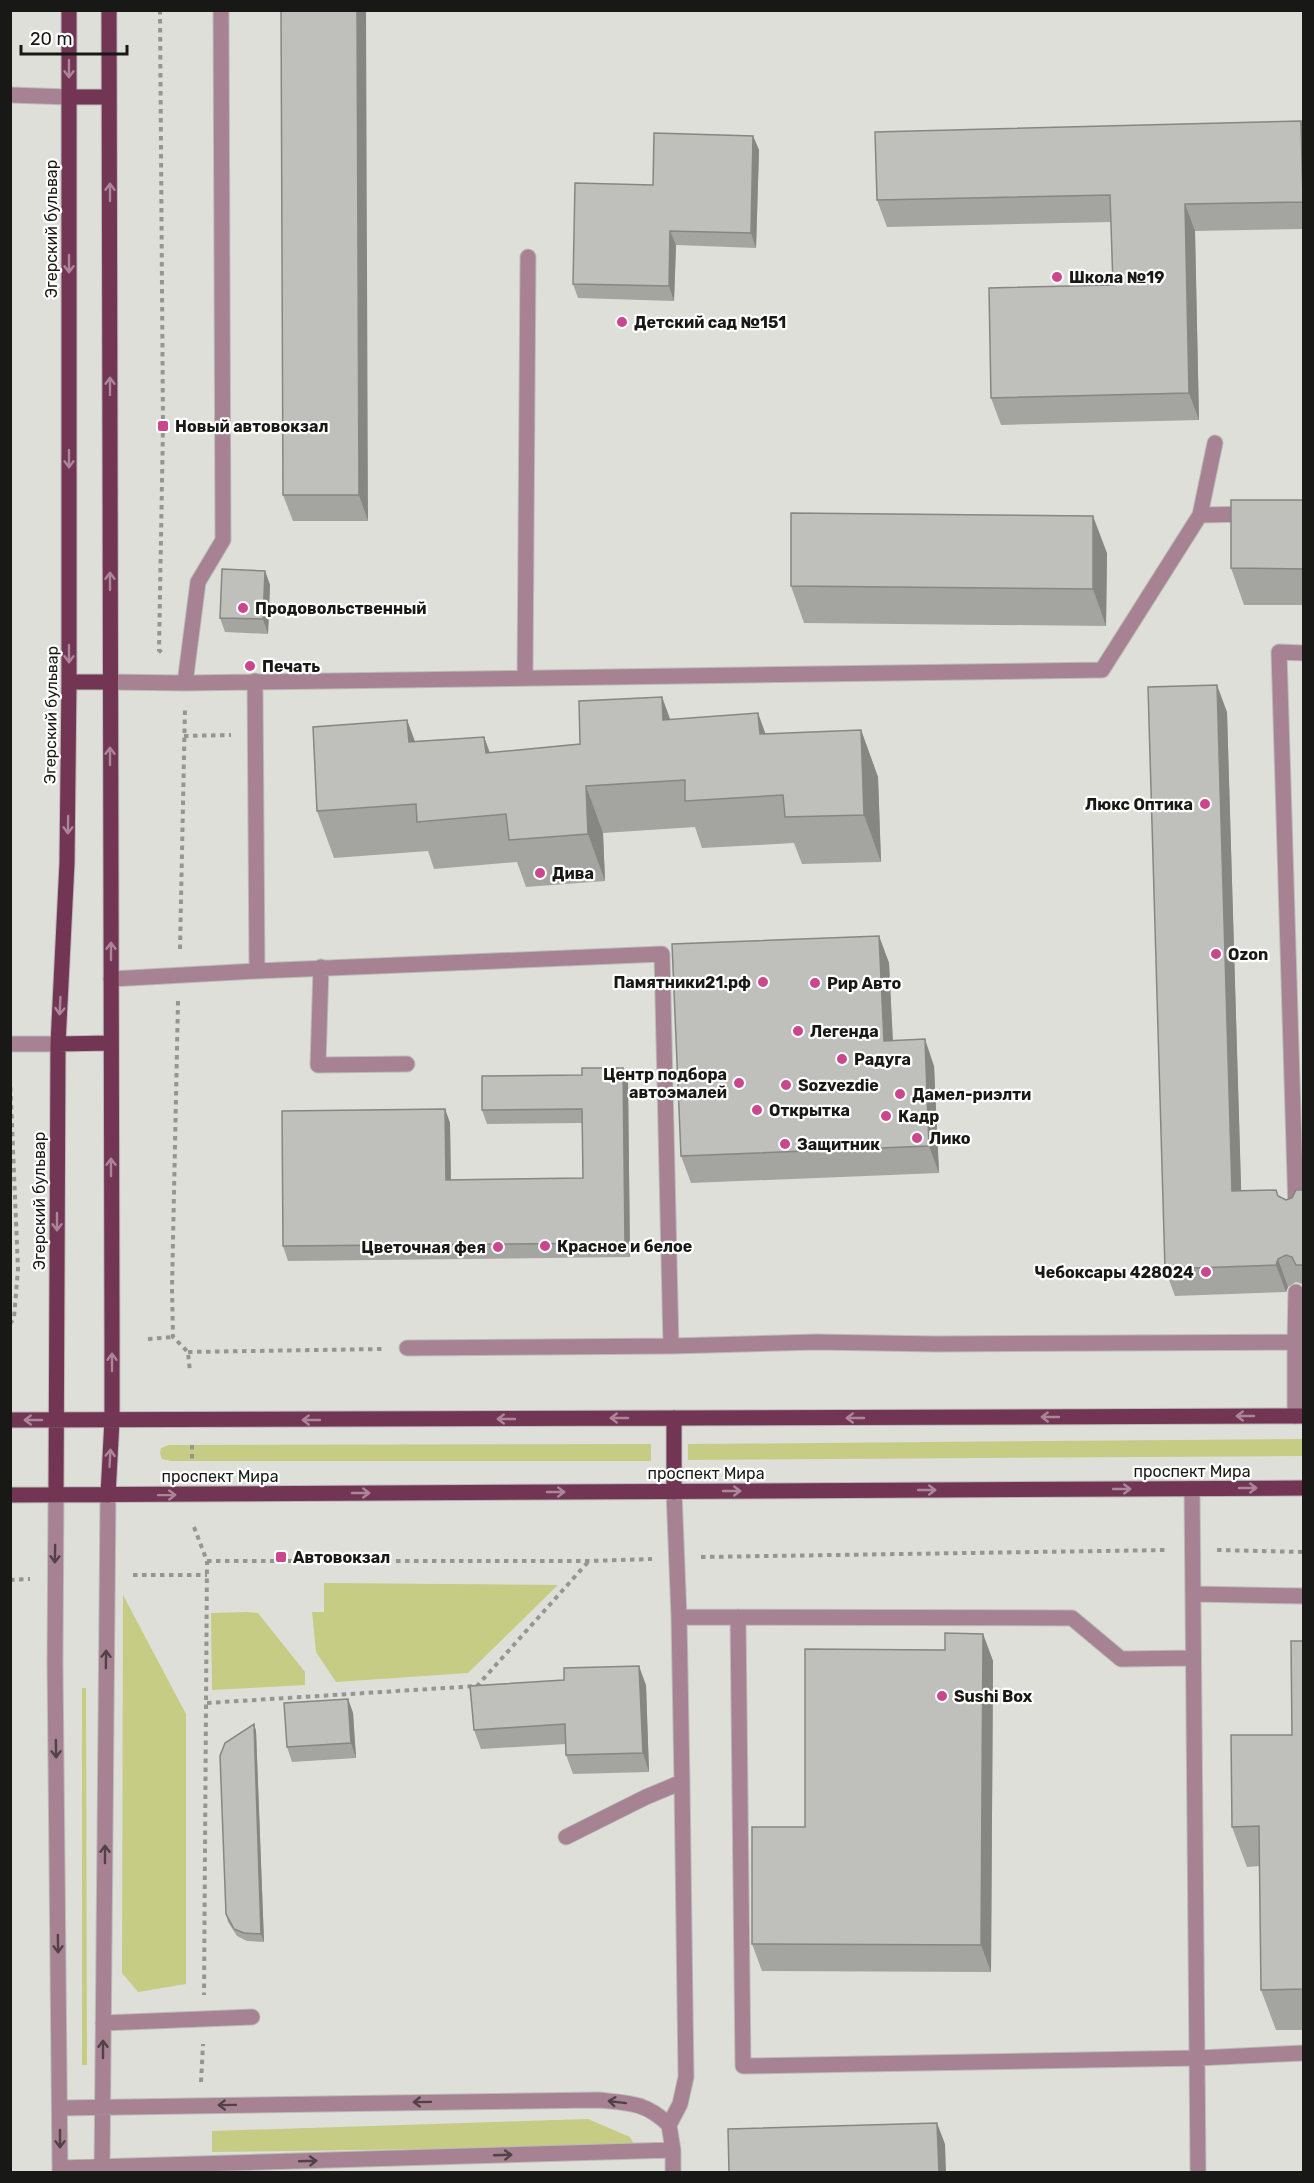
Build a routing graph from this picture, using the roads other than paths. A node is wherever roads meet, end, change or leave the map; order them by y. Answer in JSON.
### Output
{"nodes":[{"id":1,"x":69,"y":10,"type":"edge"},
{"id":2,"x":109,"y":10,"type":"edge"},
{"id":3,"x":221,"y":10,"type":"edge"},
{"id":4,"x":10,"y":95,"type":"edge"},
{"id":5,"x":69,"y":97,"type":"junction"},
{"id":6,"x":110,"y":97,"type":"junction"},
{"id":7,"x":528,"y":258,"type":"dead end"},
{"id":8,"x":1215,"y":443,"type":"dead end"},
{"id":9,"x":1269,"y":513,"type":"edge"},
{"id":10,"x":1200,"y":515,"type":"junction"},
{"id":11,"x":1304,"y":653,"type":"edge"},
{"id":12,"x":525,"y":678,"type":"junction"},
{"id":13,"x":255,"y":681,"type":"junction"},
{"id":14,"x":69,"y":682,"type":"junction"},
{"id":15,"x":110,"y":682,"type":"junction"},
{"id":16,"x":185,"y":683,"type":"junction"},
{"id":17,"x":321,"y":967,"type":"junction"},
{"id":18,"x":257,"y":970,"type":"junction"},
{"id":19,"x":111,"y":979,"type":"junction"},
{"id":20,"x":111,"y":1043,"type":"junction"},
{"id":21,"x":10,"y":1044,"type":"edge"},
{"id":22,"x":58,"y":1044,"type":"junction"},
{"id":23,"x":407,"y":1064,"type":"dead end"},
{"id":24,"x":1299,"y":1171,"type":"edge"},
{"id":25,"x":1296,"y":1217,"type":"edge"},
{"id":26,"x":1296,"y":1292,"type":"edge"},
{"id":27,"x":1299,"y":1342,"type":"edge"},
{"id":28,"x":671,"y":1346,"type":"junction"},
{"id":29,"x":406,"y":1348,"type":"road end"},
{"id":30,"x":1299,"y":1416,"type":"edge"},
{"id":31,"x":674,"y":1418,"type":"junction"},
{"id":32,"x":10,"y":1420,"type":"edge"},
{"id":33,"x":56,"y":1420,"type":"junction"},
{"id":34,"x":112,"y":1420,"type":"junction"},
{"id":35,"x":1304,"y":1488,"type":"edge"},
{"id":36,"x":1192,"y":1489,"type":"junction"},
{"id":37,"x":674,"y":1492,"type":"junction"},
{"id":38,"x":10,"y":1495,"type":"edge"},
{"id":39,"x":56,"y":1495,"type":"junction"},
{"id":40,"x":108,"y":1495,"type":"junction"},
{"id":41,"x":1193,"y":1594,"type":"junction"},
{"id":42,"x":1304,"y":1596,"type":"edge"},
{"id":43,"x":680,"y":1617,"type":"junction"},
{"id":44,"x":738,"y":1617,"type":"junction"},
{"id":45,"x":1193,"y":1658,"type":"junction"},
{"id":46,"x":682,"y":1782,"type":"junction"},
{"id":47,"x":566,"y":1837,"type":"dead end"},
{"id":48,"x":252,"y":2017,"type":"dead end"},
{"id":49,"x":103,"y":2023,"type":"junction"},
{"id":50,"x":1304,"y":2053,"type":"edge"},
{"id":51,"x":1198,"y":2058,"type":"junction"},
{"id":52,"x":102,"y":2107,"type":"junction"},
{"id":53,"x":60,"y":2108,"type":"junction"},
{"id":54,"x":669,"y":2125,"type":"junction"},
{"id":55,"x":673,"y":2150,"type":"junction"},
{"id":56,"x":60,"y":2170,"type":"edge"},
{"id":57,"x":102,"y":2170,"type":"edge"},
{"id":58,"x":673,"y":2172,"type":"edge"},
{"id":59,"x":1198,"y":2172,"type":"edge"}],
"edges":[{"from":1,"to":5,"type":"main road","name":"Эгерский бульвар","one_way":true},
{"from":2,"to":6,"type":"main road"},
{"from":3,"to":16,"type":"lane"},
{"from":4,"to":5,"type":"lane"},
{"from":5,"to":6,"type":"main road"},
{"from":5,"to":14,"type":"main road","name":"Эгерский бульвар","one_way":true},
{"from":15,"to":6,"type":"main road","one_way":true},
{"from":7,"to":12,"type":"lane"},
{"from":8,"to":10,"type":"lane"},
{"from":9,"to":10,"type":"lane"},
{"from":10,"to":12,"type":"lane"},
{"from":11,"to":24,"type":"lane"},
{"from":12,"to":13,"type":"lane"},
{"from":13,"to":16,"type":"lane"},
{"from":13,"to":18,"type":"lane"},
{"from":14,"to":15,"type":"main road"},
{"from":14,"to":22,"type":"main road","name":"Эгерский бульвар","one_way":true},
{"from":15,"to":16,"type":"lane"},
{"from":19,"to":15,"type":"main road","one_way":true},
{"from":17,"to":18,"type":"lane"},
{"from":17,"to":23,"type":"lane"},
{"from":17,"to":28,"type":"lane"},
{"from":18,"to":19,"type":"lane"},
{"from":19,"to":20,"type":"main road"},
{"from":20,"to":22,"type":"main road"},
{"from":34,"to":20,"type":"main road","one_way":true},
{"from":21,"to":22,"type":"lane"},
{"from":22,"to":33,"type":"main road","name":"Эгерский бульвар","one_way":true},
{"from":24,"to":25,"type":"lane"},
{"from":26,"to":27,"type":"lane"},
{"from":27,"to":28,"type":"lane"},
{"from":27,"to":30,"type":"lane"},
{"from":28,"to":29,"type":"lane"},
{"from":30,"to":31,"type":"main road","one_way":true},
{"from":31,"to":34,"type":"main road","one_way":true},
{"from":31,"to":37,"type":"main road"},
{"from":33,"to":32,"type":"main road","one_way":true},
{"from":33,"to":34,"type":"main road"},
{"from":33,"to":39,"type":"main road","name":"Эгерский бульвар"},
{"from":40,"to":34,"type":"main road","one_way":true},
{"from":36,"to":35,"type":"main road","name":"проспект Мира","one_way":true},
{"from":37,"to":36,"type":"main road","name":"проспект Мира","one_way":true},
{"from":36,"to":41,"type":"lane"},
{"from":40,"to":37,"type":"main road","name":"проспект Мира","one_way":true},
{"from":37,"to":43,"type":"lane"},
{"from":38,"to":39,"type":"main road"},
{"from":39,"to":40,"type":"main road","name":"проспект Мира"},
{"from":39,"to":53,"type":"lane","one_way":true},
{"from":49,"to":40,"type":"lane","one_way":true},
{"from":41,"to":42,"type":"lane"},
{"from":41,"to":45,"type":"lane"},
{"from":43,"to":44,"type":"lane"},
{"from":43,"to":46,"type":"lane"},
{"from":44,"to":45,"type":"lane"},
{"from":44,"to":51,"type":"lane"},
{"from":45,"to":51,"type":"lane"},
{"from":46,"to":47,"type":"lane"},
{"from":46,"to":54,"type":"lane"},
{"from":48,"to":49,"type":"lane"},
{"from":52,"to":49,"type":"lane","one_way":true},
{"from":50,"to":51,"type":"lane"},
{"from":51,"to":59,"type":"lane"},
{"from":52,"to":53,"type":"lane"},
{"from":54,"to":52,"type":"lane","one_way":true},
{"from":52,"to":57,"type":"lane"},
{"from":53,"to":56,"type":"lane","one_way":true},
{"from":54,"to":55,"type":"lane"},
{"from":57,"to":55,"type":"lane","one_way":true},
{"from":55,"to":58,"type":"lane"},
{"from":56,"to":57,"type":"lane"}]}
